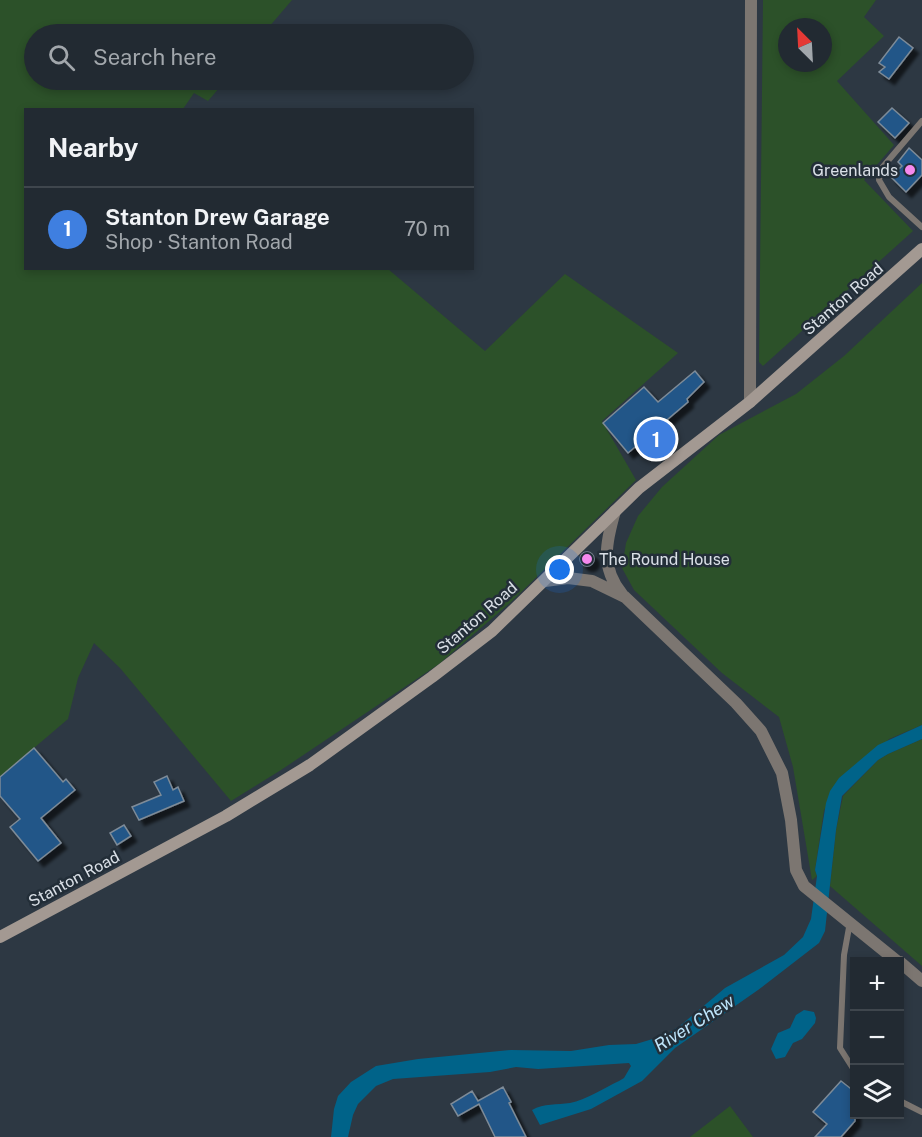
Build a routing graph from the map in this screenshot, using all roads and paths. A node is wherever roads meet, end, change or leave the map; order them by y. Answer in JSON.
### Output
{"nodes":[{"id":1,"x":751,"y":0,"type":"edge"},
{"id":2,"x":922,"y":121,"type":"edge"},
{"id":3,"x":922,"y":227,"type":"edge"},
{"id":4,"x":922,"y":249,"type":"edge"},
{"id":5,"x":750,"y":402,"type":"junction"},
{"id":6,"x":615,"y":511,"type":"junction"},
{"id":7,"x":544,"y":580,"type":"junction"},
{"id":8,"x":625,"y":597,"type":"junction"},
{"id":9,"x":846,"y":918,"type":"junction"},
{"id":10,"x":0,"y":937,"type":"edge"},
{"id":11,"x":893,"y":957,"type":"edge"},
{"id":12,"x":904,"y":966,"type":"edge"},
{"id":13,"x":922,"y":981,"type":"edge"},
{"id":14,"x":852,"y":1065,"type":"edge"},
{"id":15,"x":904,"y":1103,"type":"edge"},
{"id":16,"x":922,"y":1112,"type":"edge"}],
"edges":[{"from":1,"to":5,"type":"street"},
{"from":2,"to":3,"type":"lane"},
{"from":4,"to":5,"type":"main road","name":"Stanton Road"},
{"from":5,"to":6,"type":"main road","name":"Stanton Road"},
{"from":6,"to":7,"type":"main road","name":"Stanton Road"},
{"from":6,"to":8,"type":"street"},
{"from":7,"to":8,"type":"street"},
{"from":7,"to":10,"type":"main road","name":"Stanton Road"},
{"from":8,"to":9,"type":"street"},
{"from":9,"to":11,"type":"street"},
{"from":9,"to":14,"type":"lane"},
{"from":12,"to":13,"type":"street"},
{"from":15,"to":16,"type":"lane"}]}
